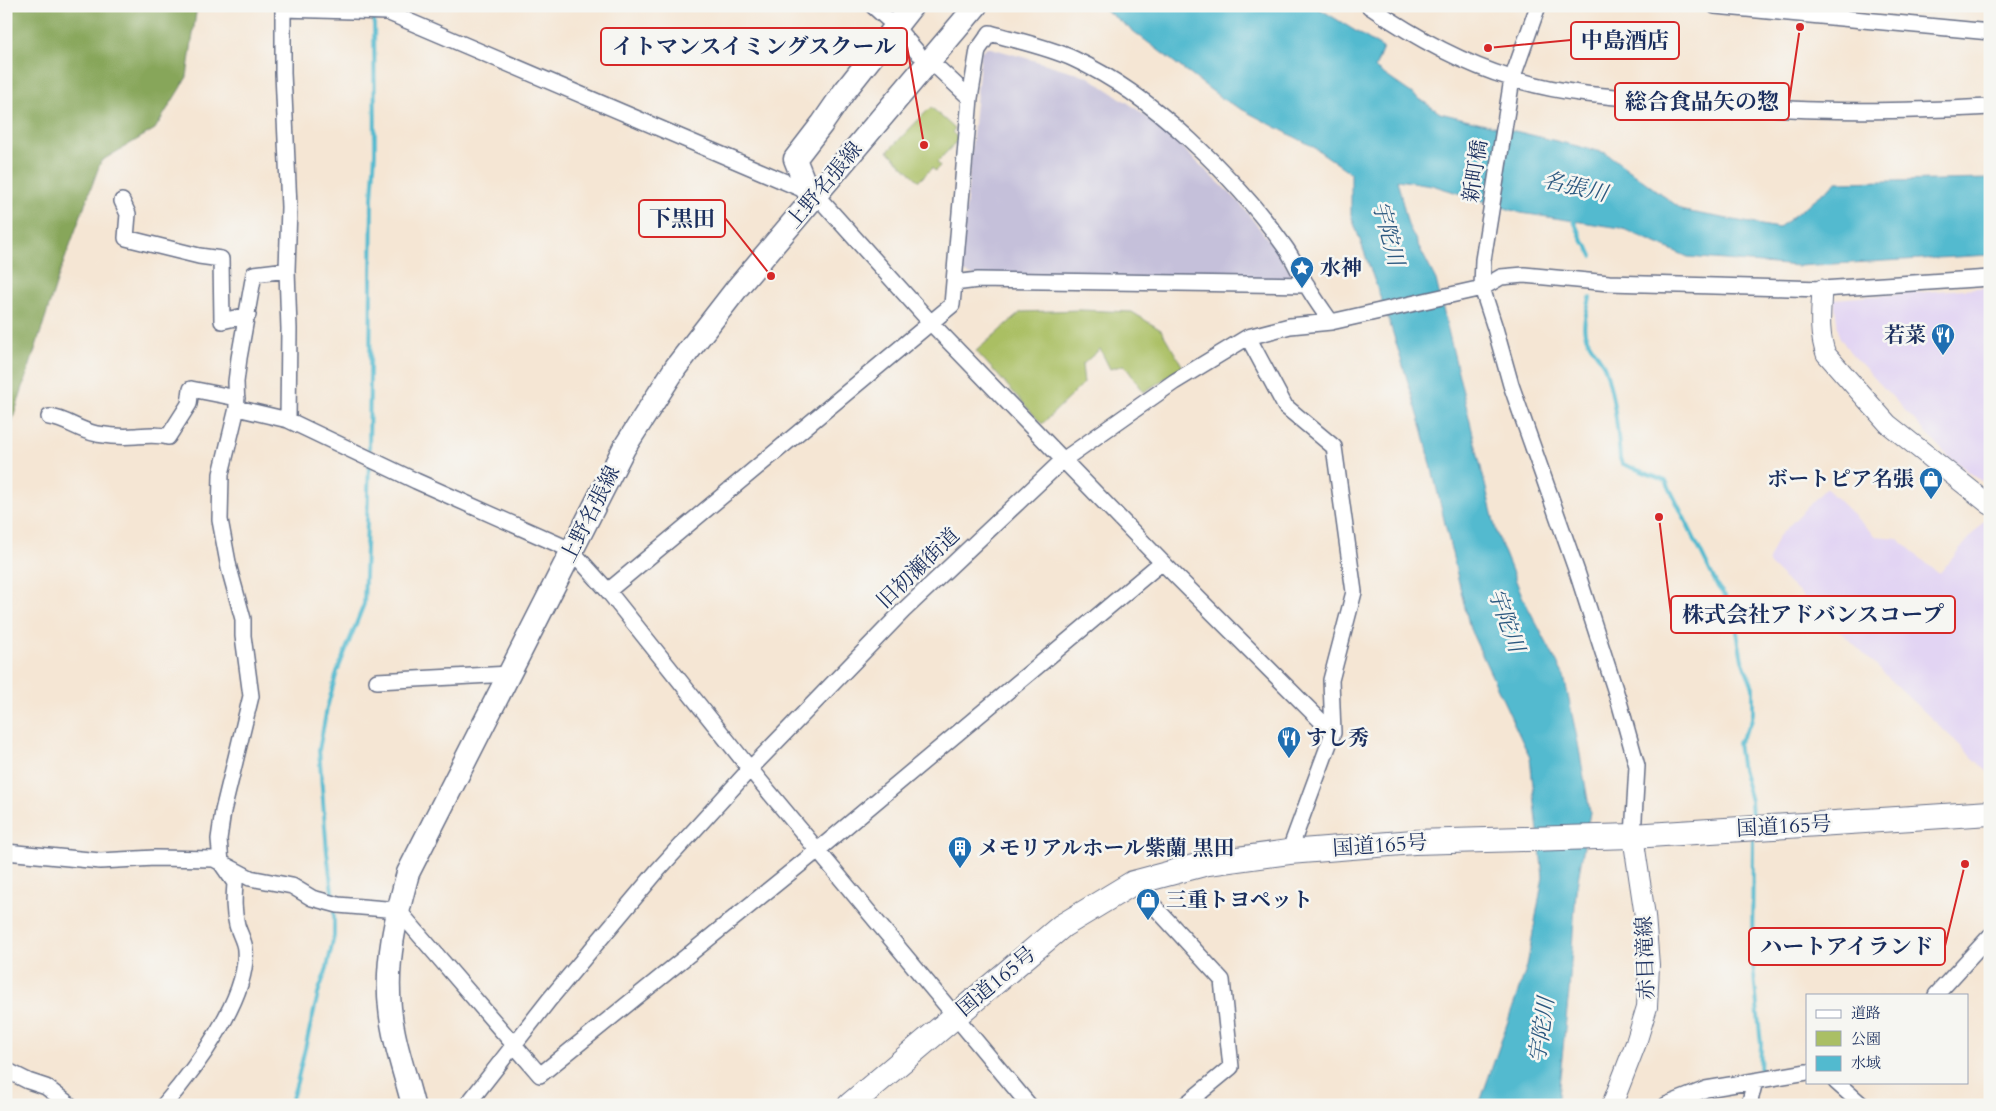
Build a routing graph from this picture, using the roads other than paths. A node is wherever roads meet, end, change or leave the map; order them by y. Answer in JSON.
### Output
{"nodes":[{"id":1,"x":873,"y":6,"type":"edge"},
{"id":2,"x":912,"y":6,"type":"edge"},
{"id":3,"x":976,"y":6,"type":"edge"},
{"id":4,"x":1369,"y":6,"type":"edge"},
{"id":5,"x":1538,"y":6,"type":"edge"},
{"id":6,"x":1715,"y":6,"type":"edge"},
{"id":7,"x":283,"y":8,"type":"edge"},
{"id":8,"x":1810,"y":11,"type":"edge"},
{"id":9,"x":1389,"y":12,"type":"edge"},
{"id":10,"x":896,"y":27,"type":"junction"},
{"id":11,"x":1990,"y":32,"type":"edge"},
{"id":12,"x":918,"y":53,"type":"dead end"},
{"id":13,"x":940,"y":70,"type":"dead end"},
{"id":14,"x":1511,"y":84,"type":"junction"},
{"id":15,"x":970,"y":98,"type":"junction"},
{"id":16,"x":1990,"y":107,"type":"edge"},
{"id":17,"x":812,"y":194,"type":"junction"},
{"id":18,"x":122,"y":201,"type":"dead end"},
{"id":19,"x":287,"y":270,"type":"junction"},
{"id":20,"x":1990,"y":278,"type":"edge"},
{"id":21,"x":954,"y":283,"type":"junction"},
{"id":22,"x":1306,"y":285,"type":"junction"},
{"id":23,"x":1476,"y":289,"type":"junction"},
{"id":24,"x":1822,"y":290,"type":"junction"},
{"id":25,"x":248,"y":315,"type":"junction"},
{"id":26,"x":1334,"y":321,"type":"junction"},
{"id":27,"x":932,"y":324,"type":"junction"},
{"id":28,"x":1248,"y":337,"type":"junction"},
{"id":29,"x":237,"y":403,"type":"junction"},
{"id":30,"x":49,"y":417,"type":"dead end"},
{"id":31,"x":288,"y":420,"type":"junction"},
{"id":32,"x":1063,"y":460,"type":"junction"},
{"id":33,"x":1990,"y":504,"type":"edge"},
{"id":34,"x":571,"y":550,"type":"junction"},
{"id":35,"x":1162,"y":562,"type":"junction"},
{"id":36,"x":608,"y":591,"type":"junction"},
{"id":37,"x":510,"y":674,"type":"junction"},
{"id":38,"x":377,"y":681,"type":"dead end"},
{"id":39,"x":1333,"y":733,"type":"junction"},
{"id":40,"x":750,"y":769,"type":"junction"},
{"id":41,"x":1990,"y":813,"type":"edge"},
{"id":42,"x":1625,"y":836,"type":"junction"},
{"id":43,"x":818,"y":850,"type":"junction"},
{"id":44,"x":6,"y":852,"type":"edge"},
{"id":45,"x":1289,"y":852,"type":"junction"},
{"id":46,"x":221,"y":862,"type":"junction"},
{"id":47,"x":1133,"y":883,"type":"junction"},
{"id":48,"x":398,"y":910,"type":"junction"},
{"id":49,"x":1990,"y":936,"type":"edge"},
{"id":50,"x":1937,"y":994,"type":"edge"},
{"id":51,"x":955,"y":1015,"type":"junction"},
{"id":52,"x":513,"y":1045,"type":"junction"},
{"id":53,"x":6,"y":1070,"type":"edge"},
{"id":54,"x":1806,"y":1072,"type":"edge"},
{"id":55,"x":1755,"y":1081,"type":"junction"},
{"id":56,"x":1838,"y":1084,"type":"edge"},
{"id":57,"x":70,"y":1105,"type":"edge"},
{"id":58,"x":164,"y":1105,"type":"edge"},
{"id":59,"x":413,"y":1105,"type":"edge"},
{"id":60,"x":467,"y":1105,"type":"edge"},
{"id":61,"x":850,"y":1105,"type":"edge"},
{"id":62,"x":1029,"y":1105,"type":"edge"},
{"id":63,"x":1185,"y":1105,"type":"edge"},
{"id":64,"x":1612,"y":1105,"type":"edge"},
{"id":65,"x":1666,"y":1105,"type":"edge"},
{"id":66,"x":1749,"y":1105,"type":"edge"},
{"id":67,"x":1862,"y":1105,"type":"edge"}],
"edges":[{"from":1,"to":10,"type":"street"},
{"from":2,"to":10,"type":"main road"},
{"from":3,"to":17,"type":"main road","name":"上野名張線"},
{"from":4,"to":9,"type":"street"},
{"from":5,"to":14,"type":"street","name":"新町橋"},
{"from":6,"to":8,"type":"street"},
{"from":7,"to":17,"type":"street"},
{"from":7,"to":19,"type":"street"},
{"from":8,"to":11,"type":"street"},
{"from":9,"to":14,"type":"street"},
{"from":10,"to":12,"type":"street"},
{"from":10,"to":17,"type":"main road"},
{"from":13,"to":15,"type":"street"},
{"from":14,"to":16,"type":"street"},
{"from":14,"to":23,"type":"street","name":"新町橋"},
{"from":15,"to":21,"type":"street"},
{"from":15,"to":22,"type":"street"},
{"from":17,"to":27,"type":"street"},
{"from":17,"to":34,"type":"main road","name":"上野名張線"},
{"from":18,"to":25,"type":"street"},
{"from":19,"to":25,"type":"street"},
{"from":19,"to":31,"type":"street"},
{"from":20,"to":24,"type":"street","name":"旧初瀬街道"},
{"from":21,"to":22,"type":"street"},
{"from":21,"to":27,"type":"street"},
{"from":22,"to":26,"type":"street"},
{"from":23,"to":24,"type":"street","name":"旧初瀬街道"},
{"from":23,"to":26,"type":"street","name":"旧初瀬街道"},
{"from":23,"to":42,"type":"street"},
{"from":24,"to":33,"type":"street"},
{"from":25,"to":29,"type":"street"},
{"from":26,"to":28,"type":"street","name":"旧初瀬街道"},
{"from":27,"to":32,"type":"street"},
{"from":27,"to":36,"type":"street"},
{"from":28,"to":32,"type":"street","name":"旧初瀬街道"},
{"from":28,"to":39,"type":"street"},
{"from":29,"to":30,"type":"street"},
{"from":29,"to":31,"type":"street"},
{"from":29,"to":46,"type":"street"},
{"from":31,"to":34,"type":"street"},
{"from":32,"to":35,"type":"street"},
{"from":32,"to":40,"type":"street","name":"旧初瀬街道"},
{"from":34,"to":36,"type":"street"},
{"from":34,"to":37,"type":"main road","name":"上野名張線"},
{"from":35,"to":39,"type":"street"},
{"from":35,"to":43,"type":"street"},
{"from":36,"to":40,"type":"street"},
{"from":37,"to":38,"type":"street"},
{"from":37,"to":48,"type":"main road","name":"上野名張線"},
{"from":39,"to":45,"type":"street"},
{"from":40,"to":43,"type":"street"},
{"from":40,"to":52,"type":"street","name":"旧初瀬街道"},
{"from":41,"to":42,"type":"highway","name":"国道165号"},
{"from":42,"to":45,"type":"highway","name":"国道165号"},
{"from":42,"to":64,"type":"main road","name":"赤目滝線"},
{"from":43,"to":51,"type":"street"},
{"from":43,"to":52,"type":"street"},
{"from":44,"to":46,"type":"street"},
{"from":45,"to":47,"type":"highway","name":"国道165号"},
{"from":46,"to":48,"type":"street"},
{"from":46,"to":58,"type":"street"},
{"from":47,"to":51,"type":"highway","name":"国道165号"},
{"from":47,"to":63,"type":"street"},
{"from":48,"to":52,"type":"street"},
{"from":48,"to":59,"type":"main road","name":"上野名張線"},
{"from":49,"to":50,"type":"street"},
{"from":51,"to":61,"type":"highway","name":"国道165号"},
{"from":51,"to":62,"type":"street"},
{"from":52,"to":60,"type":"street","name":"旧初瀬街道"},
{"from":53,"to":57,"type":"street"},
{"from":54,"to":55,"type":"street"},
{"from":55,"to":65,"type":"street"},
{"from":55,"to":66,"type":"street"},
{"from":56,"to":67,"type":"street"}]}
